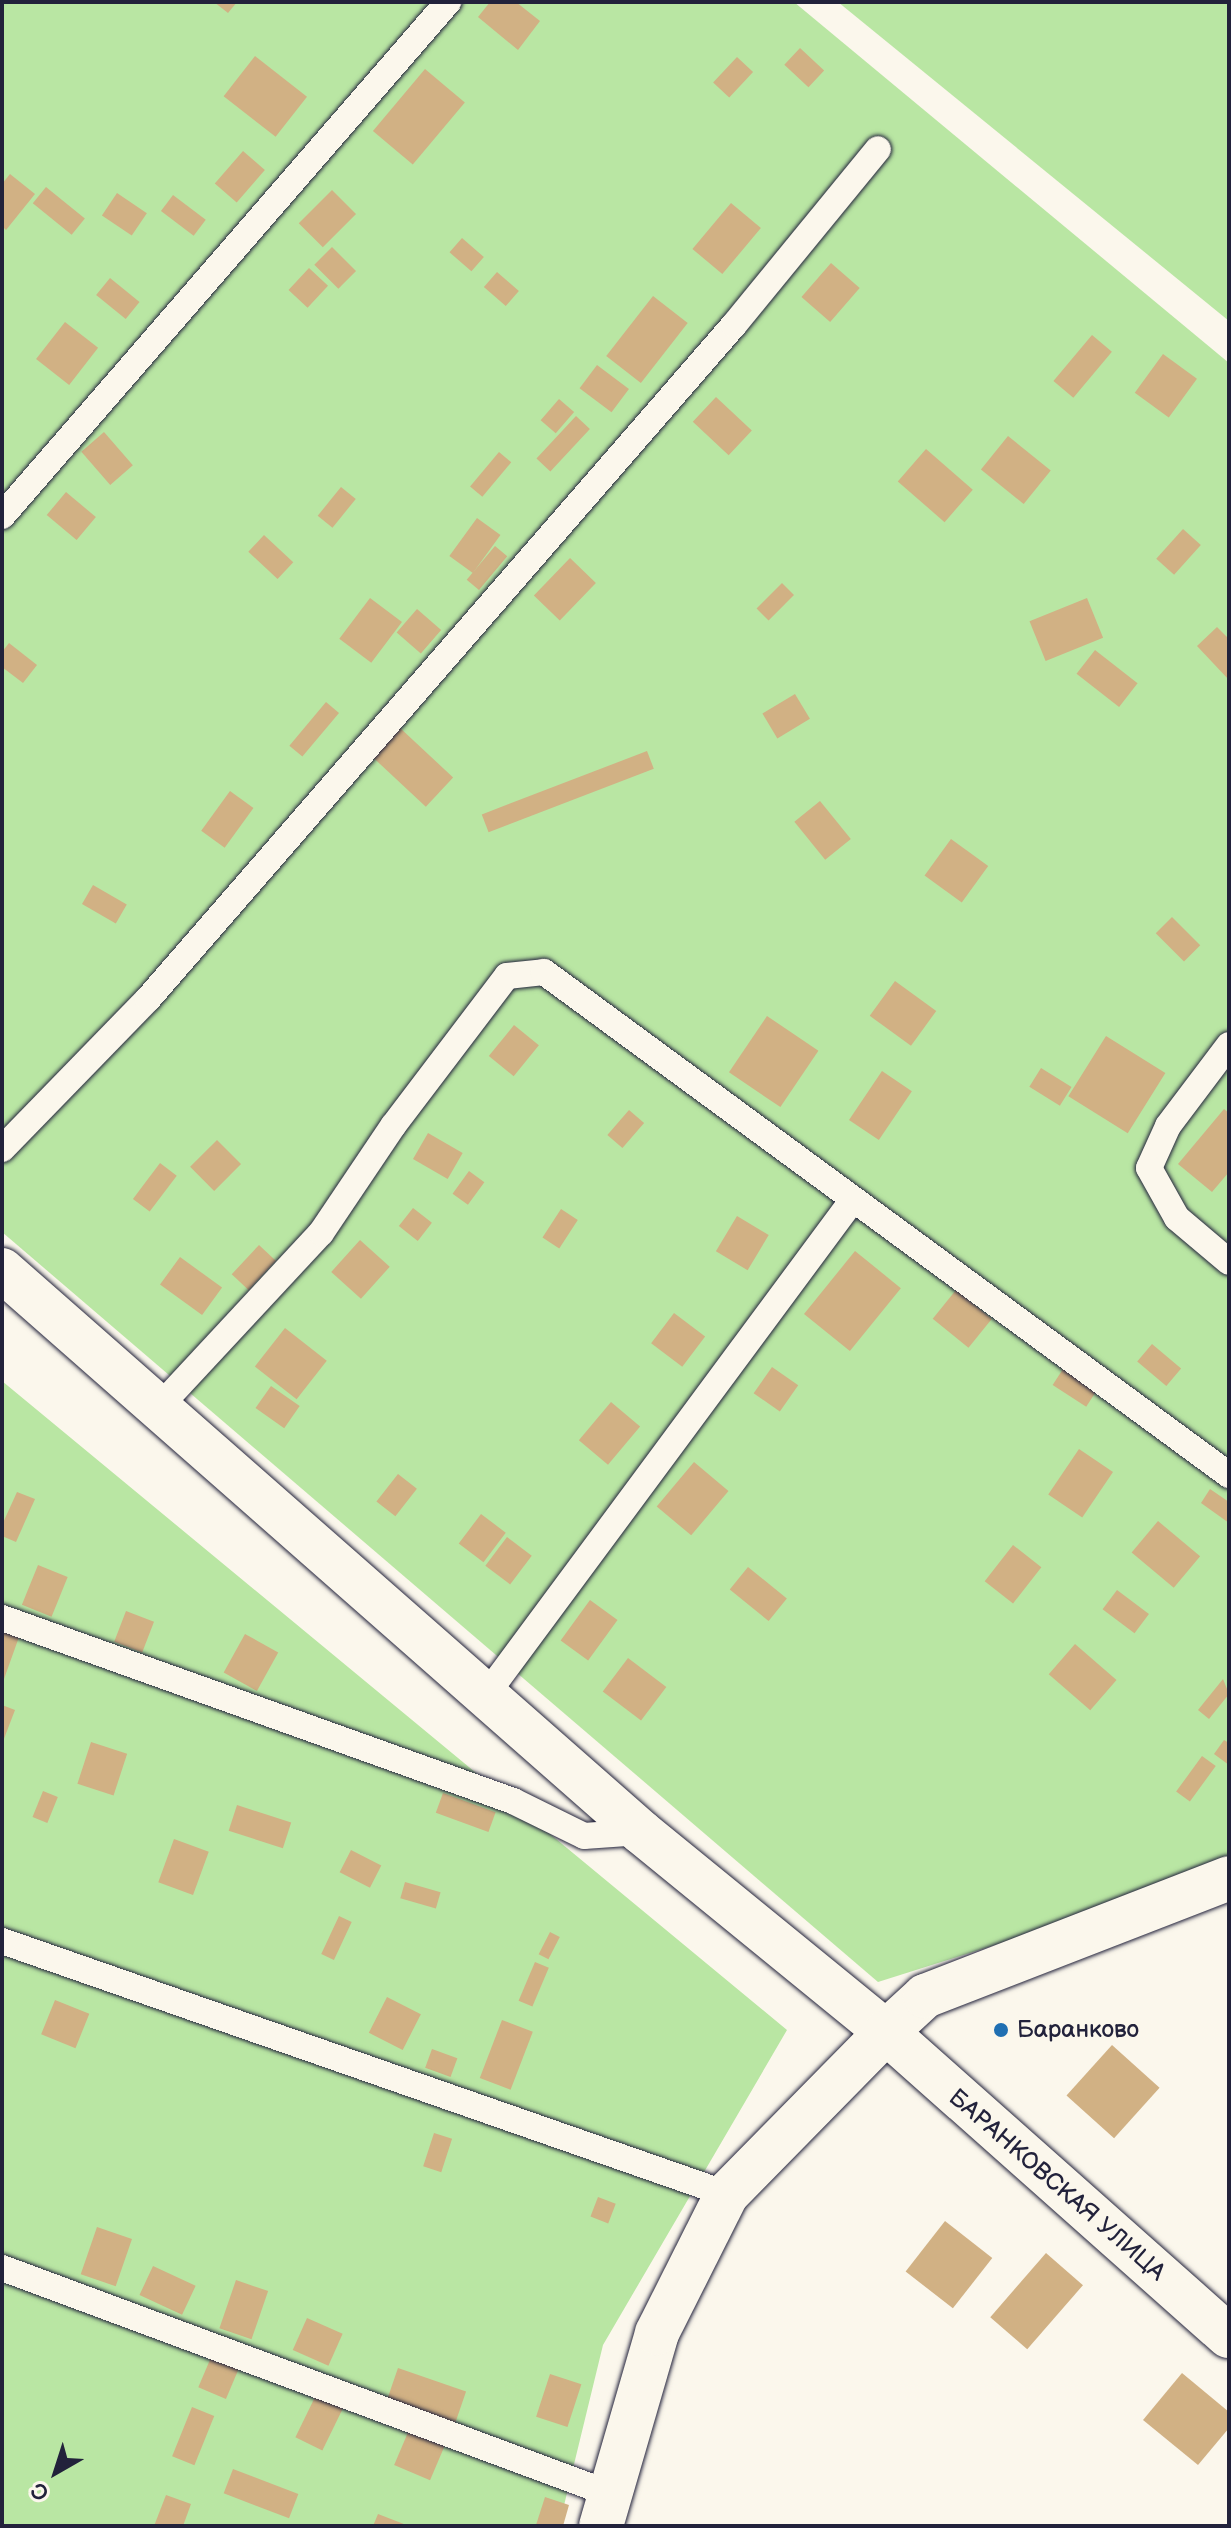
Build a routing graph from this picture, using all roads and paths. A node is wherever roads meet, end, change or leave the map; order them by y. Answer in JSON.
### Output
{"nodes":[{"id":1,"x":448,"y":2,"type":"edge"},
{"id":2,"x":878,"y":149,"type":"dead end"},
{"id":3,"x":2,"y":516,"type":"edge"},
{"id":4,"x":1229,"y":1045,"type":"edge"},
{"id":5,"x":2,"y":1149,"type":"edge"},
{"id":6,"x":852,"y":1201,"type":"junction"},
{"id":7,"x":1229,"y":1262,"type":"edge"},
{"id":8,"x":2,"y":1270,"type":"edge"},
{"id":9,"x":160,"y":1406,"type":"junction"},
{"id":10,"x":1229,"y":1475,"type":"edge"},
{"id":11,"x":2,"y":1618,"type":"edge"},
{"id":12,"x":486,"y":1695,"type":"junction"},
{"id":13,"x":641,"y":1832,"type":"junction"},
{"id":14,"x":1229,"y":1878,"type":"edge"},
{"id":15,"x":2,"y":1941,"type":"edge"},
{"id":16,"x":886,"y":2032,"type":"junction"},
{"id":17,"x":727,"y":2194,"type":"junction"},
{"id":18,"x":2,"y":2268,"type":"edge"},
{"id":19,"x":1229,"y":2336,"type":"edge"},
{"id":20,"x":605,"y":2509,"type":"edge"}],
"edges":[{"from":1,"to":3,"type":"lane"},
{"from":2,"to":5,"type":"lane"},
{"from":4,"to":7,"type":"lane"},
{"from":6,"to":9,"type":"lane"},
{"from":6,"to":10,"type":"lane"},
{"from":6,"to":12,"type":"lane"},
{"from":8,"to":9,"type":"street","name":"БАРАНКОВСКАЯ УЛИЦА"},
{"from":9,"to":12,"type":"street","name":"БАРАНКОВСКАЯ УЛИЦА"},
{"from":11,"to":13,"type":"lane"},
{"from":12,"to":13,"type":"street","name":"БАРАНКОВСКАЯ УЛИЦА"},
{"from":13,"to":16,"type":"street","name":"БАРАНКОВСКАЯ УЛИЦА"},
{"from":14,"to":16,"type":"street"},
{"from":15,"to":17,"type":"lane"},
{"from":16,"to":17,"type":"street"},
{"from":16,"to":19,"type":"street","name":"БАРАНКОВСКАЯ УЛИЦА"},
{"from":17,"to":20,"type":"street"},
{"from":18,"to":20,"type":"lane"}]}
